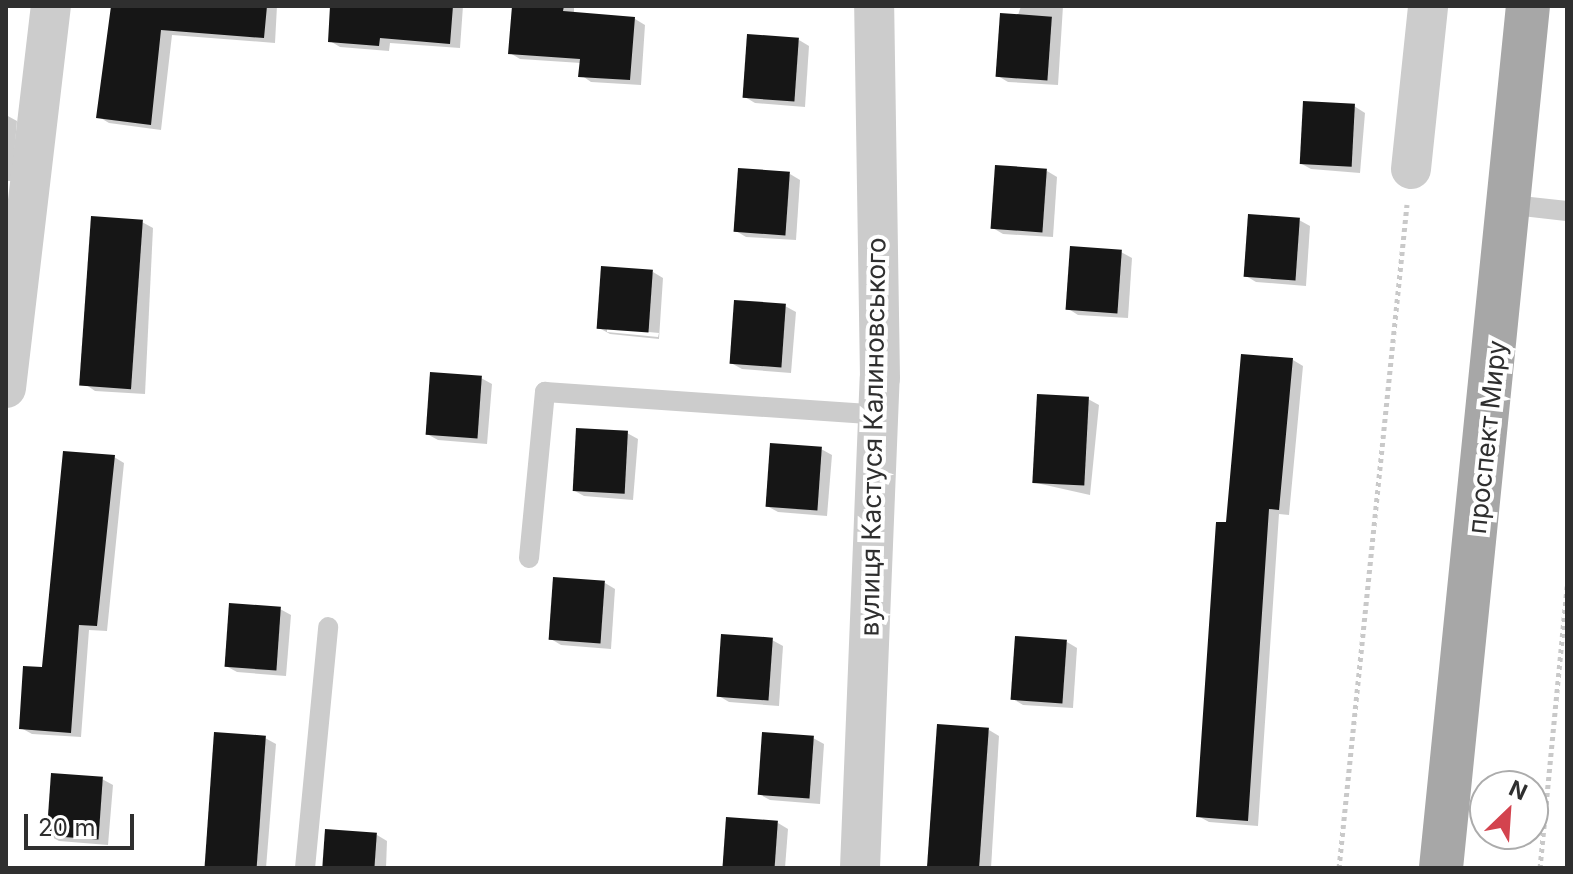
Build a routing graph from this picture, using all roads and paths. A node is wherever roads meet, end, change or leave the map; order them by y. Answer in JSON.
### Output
{"nodes":[{"id":1,"x":51,"y":6,"type":"edge"},
{"id":2,"x":874,"y":6,"type":"edge"},
{"id":3,"x":1428,"y":6,"type":"edge"},
{"id":4,"x":1528,"y":6,"type":"edge"},
{"id":5,"x":1411,"y":169,"type":"joint"},
{"id":6,"x":1512,"y":205,"type":"junction"},
{"id":7,"x":1567,"y":211,"type":"edge"},
{"id":8,"x":6,"y":388,"type":"edge"},
{"id":9,"x":879,"y":415,"type":"junction"},
{"id":10,"x":529,"y":558,"type":"dead end"},
{"id":11,"x":1567,"y":586,"type":"edge"},
{"id":12,"x":328,"y":627,"type":"dead end"},
{"id":13,"x":305,"y":868,"type":"edge"},
{"id":14,"x":860,"y":868,"type":"edge"},
{"id":15,"x":1339,"y":868,"type":"edge"},
{"id":16,"x":1441,"y":868,"type":"edge"},
{"id":17,"x":1540,"y":868,"type":"edge"}],
"edges":[{"from":1,"to":8,"type":"street"},
{"from":2,"to":9,"type":"street","name":"вулиця Кастуся Калиновського"},
{"from":3,"to":5,"type":"street"},
{"from":4,"to":6,"type":"main road","name":"проспект Миру"},
{"from":5,"to":15,"type":"path"},
{"from":6,"to":7,"type":"lane"},
{"from":6,"to":16,"type":"main road","name":"проспект Миру"},
{"from":9,"to":10,"type":"lane"},
{"from":9,"to":14,"type":"street","name":"вулиця Кастуся Калиновського"},
{"from":11,"to":17,"type":"path"},
{"from":12,"to":13,"type":"lane"}]}
